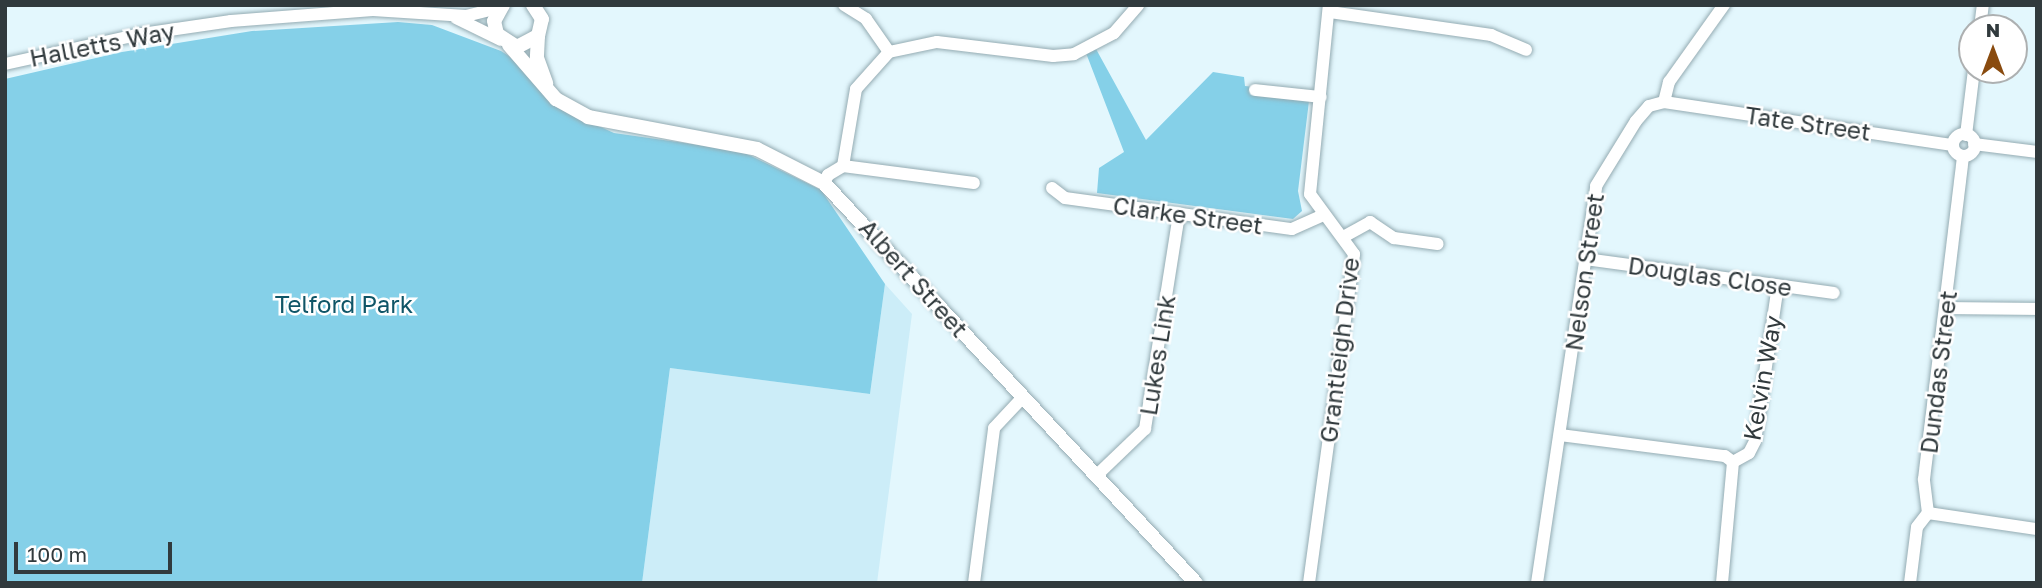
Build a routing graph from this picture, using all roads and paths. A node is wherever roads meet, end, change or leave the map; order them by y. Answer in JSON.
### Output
{"nodes":[{"id":1,"x":533,"y":5,"type":"edge"},
{"id":2,"x":844,"y":5,"type":"edge"},
{"id":3,"x":1138,"y":5,"type":"edge"},
{"id":4,"x":1724,"y":5,"type":"edge"},
{"id":5,"x":501,"y":6,"type":"edge"},
{"id":6,"x":1329,"y":8,"type":"edge"},
{"id":7,"x":449,"y":16,"type":"junction"},
{"id":8,"x":538,"y":36,"type":"junction"},
{"id":9,"x":505,"y":43,"type":"junction"},
{"id":10,"x":1526,"y":50,"type":"dead end"},
{"id":11,"x":889,"y":52,"type":"junction"},
{"id":12,"x":5,"y":64,"type":"edge"},
{"id":13,"x":1973,"y":84,"type":"edge"},
{"id":14,"x":1255,"y":89,"type":"dead end"},
{"id":15,"x":1321,"y":97,"type":"junction"},
{"id":16,"x":556,"y":99,"type":"junction"},
{"id":17,"x":1664,"y":102,"type":"junction"},
{"id":18,"x":1970,"y":140,"type":"junction"},
{"id":19,"x":1953,"y":145,"type":"junction"},
{"id":20,"x":2037,"y":152,"type":"edge"},
{"id":21,"x":1963,"y":156,"type":"junction"},
{"id":22,"x":843,"y":166,"type":"junction"},
{"id":23,"x":824,"y":183,"type":"junction"},
{"id":24,"x":974,"y":183,"type":"dead end"},
{"id":25,"x":1052,"y":188,"type":"dead end"},
{"id":26,"x":1180,"y":214,"type":"junction"},
{"id":27,"x":1324,"y":215,"type":"junction"},
{"id":28,"x":1345,"y":236,"type":"junction"},
{"id":29,"x":1438,"y":244,"type":"dead end"},
{"id":30,"x":1586,"y":259,"type":"junction"},
{"id":31,"x":1778,"y":286,"type":"junction"},
{"id":32,"x":1834,"y":293,"type":"dead end"},
{"id":33,"x":1948,"y":308,"type":"junction"},
{"id":34,"x":2037,"y":309,"type":"edge"},
{"id":35,"x":1023,"y":397,"type":"junction"},
{"id":36,"x":1560,"y":435,"type":"junction"},
{"id":37,"x":1733,"y":462,"type":"junction"},
{"id":38,"x":1096,"y":476,"type":"junction"},
{"id":39,"x":1928,"y":513,"type":"junction"},
{"id":40,"x":2037,"y":529,"type":"edge"},
{"id":41,"x":974,"y":583,"type":"edge"},
{"id":42,"x":1196,"y":583,"type":"edge"},
{"id":43,"x":1309,"y":583,"type":"edge"},
{"id":44,"x":1537,"y":583,"type":"edge"},
{"id":45,"x":1722,"y":583,"type":"edge"},
{"id":46,"x":1910,"y":583,"type":"edge"}],
"edges":[{"from":1,"to":8,"type":"street"},
{"from":2,"to":11,"type":"street"},
{"from":3,"to":11,"type":"street"},
{"from":4,"to":17,"type":"street"},
{"from":5,"to":7,"type":"street","name":"Halletts Way"},
{"from":5,"to":9,"type":"street"},
{"from":6,"to":10,"type":"street"},
{"from":6,"to":15,"type":"street","name":"Grantleigh Drive"},
{"from":7,"to":9,"type":"street","name":"Halletts Way"},
{"from":7,"to":12,"type":"street","name":"Halletts Way"},
{"from":8,"to":9,"type":"street"},
{"from":8,"to":16,"type":"street"},
{"from":9,"to":16,"type":"street","name":"Albert Street"},
{"from":11,"to":22,"type":"street"},
{"from":13,"to":18,"type":"street"},
{"from":14,"to":15,"type":"street"},
{"from":15,"to":27,"type":"street","name":"Grantleigh Drive"},
{"from":16,"to":23,"type":"street","name":"Albert Street"},
{"from":17,"to":19,"type":"street","name":"Tate Street"},
{"from":17,"to":30,"type":"street","name":"Nelson Street"},
{"from":18,"to":19,"type":"street"},
{"from":18,"to":20,"type":"street"},
{"from":18,"to":21,"type":"street"},
{"from":19,"to":21,"type":"street"},
{"from":21,"to":33,"type":"street","name":"Dundas Street"},
{"from":22,"to":23,"type":"street"},
{"from":22,"to":24,"type":"street"},
{"from":23,"to":35,"type":"street","name":"Albert Street"},
{"from":25,"to":26,"type":"street","name":"Clarke Street"},
{"from":26,"to":27,"type":"street","name":"Clarke Street"},
{"from":26,"to":38,"type":"street","name":"Lukes Link"},
{"from":27,"to":28,"type":"street","name":"Grantleigh Drive"},
{"from":28,"to":29,"type":"street"},
{"from":28,"to":43,"type":"street","name":"Grantleigh Drive"},
{"from":30,"to":31,"type":"street","name":"Douglas Close"},
{"from":30,"to":36,"type":"street","name":"Nelson Street"},
{"from":31,"to":32,"type":"street","name":"Douglas Close"},
{"from":31,"to":37,"type":"street","name":"Kelvin Way"},
{"from":33,"to":34,"type":"street"},
{"from":33,"to":39,"type":"street","name":"Dundas Street"},
{"from":35,"to":38,"type":"street","name":"Albert Street"},
{"from":35,"to":41,"type":"street"},
{"from":36,"to":37,"type":"street"},
{"from":36,"to":44,"type":"street","name":"Nelson Street"},
{"from":37,"to":45,"type":"street"},
{"from":38,"to":42,"type":"street","name":"Albert Street"},
{"from":39,"to":40,"type":"street"},
{"from":39,"to":46,"type":"street","name":"Dundas Street"}]}
